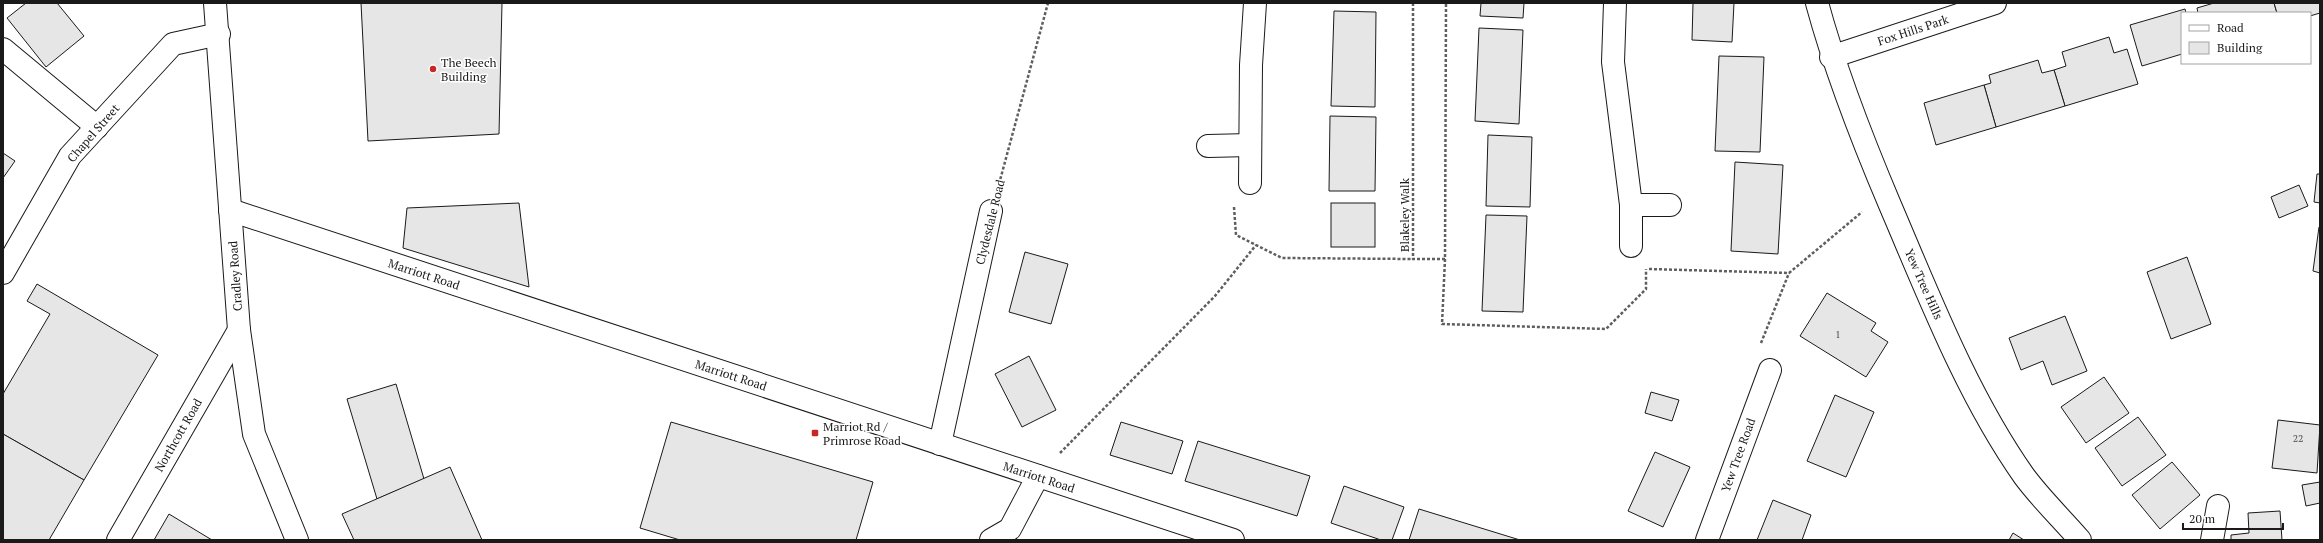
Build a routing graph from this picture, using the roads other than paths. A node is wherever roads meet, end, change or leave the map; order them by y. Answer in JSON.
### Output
{"nodes":[{"id":1,"x":216,"y":3,"type":"edge"},
{"id":2,"x":1255,"y":3,"type":"edge"},
{"id":3,"x":1615,"y":3,"type":"edge"},
{"id":4,"x":1817,"y":3,"type":"edge"},
{"id":5,"x":1995,"y":3,"type":"edge"},
{"id":6,"x":219,"y":34,"type":"junction"},
{"id":7,"x":3,"y":49,"type":"edge"},
{"id":8,"x":1831,"y":57,"type":"junction"},
{"id":9,"x":97,"y":128,"type":"junction"},
{"id":10,"x":1250,"y":145,"type":"junction"},
{"id":11,"x":1208,"y":146,"type":"dead end"},
{"id":12,"x":1250,"y":183,"type":"road end"},
{"id":13,"x":1631,"y":205,"type":"junction"},
{"id":14,"x":1670,"y":205,"type":"dead end"},
{"id":15,"x":230,"y":210,"type":"junction"},
{"id":16,"x":991,"y":211,"type":"road end"},
{"id":17,"x":1630,"y":246,"type":"dead end"},
{"id":18,"x":3,"y":273,"type":"edge"},
{"id":19,"x":239,"y":330,"type":"junction"},
{"id":20,"x":1770,"y":370,"type":"road end"},
{"id":21,"x":940,"y":444,"type":"junction"},
{"id":22,"x":1038,"y":476,"type":"junction"},
{"id":23,"x":2218,"y":506,"type":"dead end"},
{"id":24,"x":118,"y":540,"type":"edge"},
{"id":25,"x":297,"y":540,"type":"edge"},
{"id":26,"x":991,"y":540,"type":"edge"},
{"id":27,"x":1233,"y":540,"type":"edge"},
{"id":28,"x":1707,"y":540,"type":"edge"},
{"id":29,"x":2080,"y":540,"type":"edge"},
{"id":30,"x":2212,"y":540,"type":"edge"}],
"edges":[{"from":1,"to":6,"type":"street","name":"Cradley Road"},
{"from":2,"to":10,"type":"street"},
{"from":3,"to":13,"type":"street"},
{"from":4,"to":8,"type":"street","name":"Yew Tree Hills"},
{"from":5,"to":8,"type":"street","name":"Fox Hills Park"},
{"from":6,"to":9,"type":"street","name":"Chapel Street"},
{"from":6,"to":15,"type":"street","name":"Cradley Road"},
{"from":7,"to":9,"type":"street"},
{"from":8,"to":29,"type":"street","name":"Yew Tree Hills"},
{"from":9,"to":18,"type":"street","name":"Chapel Street"},
{"from":10,"to":11,"type":"street"},
{"from":10,"to":12,"type":"street"},
{"from":13,"to":14,"type":"street"},
{"from":13,"to":17,"type":"street"},
{"from":15,"to":19,"type":"street","name":"Cradley Road"},
{"from":15,"to":21,"type":"street","name":"Marriott Road"},
{"from":16,"to":21,"type":"street","name":"Clydesdale Road"},
{"from":19,"to":24,"type":"street","name":"Northcott Road"},
{"from":19,"to":25,"type":"street","name":"Cradley Road"},
{"from":20,"to":28,"type":"street","name":"Yew Tree Road"},
{"from":21,"to":22,"type":"street","name":"Marriott Road"},
{"from":22,"to":26,"type":"street"},
{"from":22,"to":27,"type":"street","name":"Marriott Road"},
{"from":23,"to":30,"type":"street"}]}
